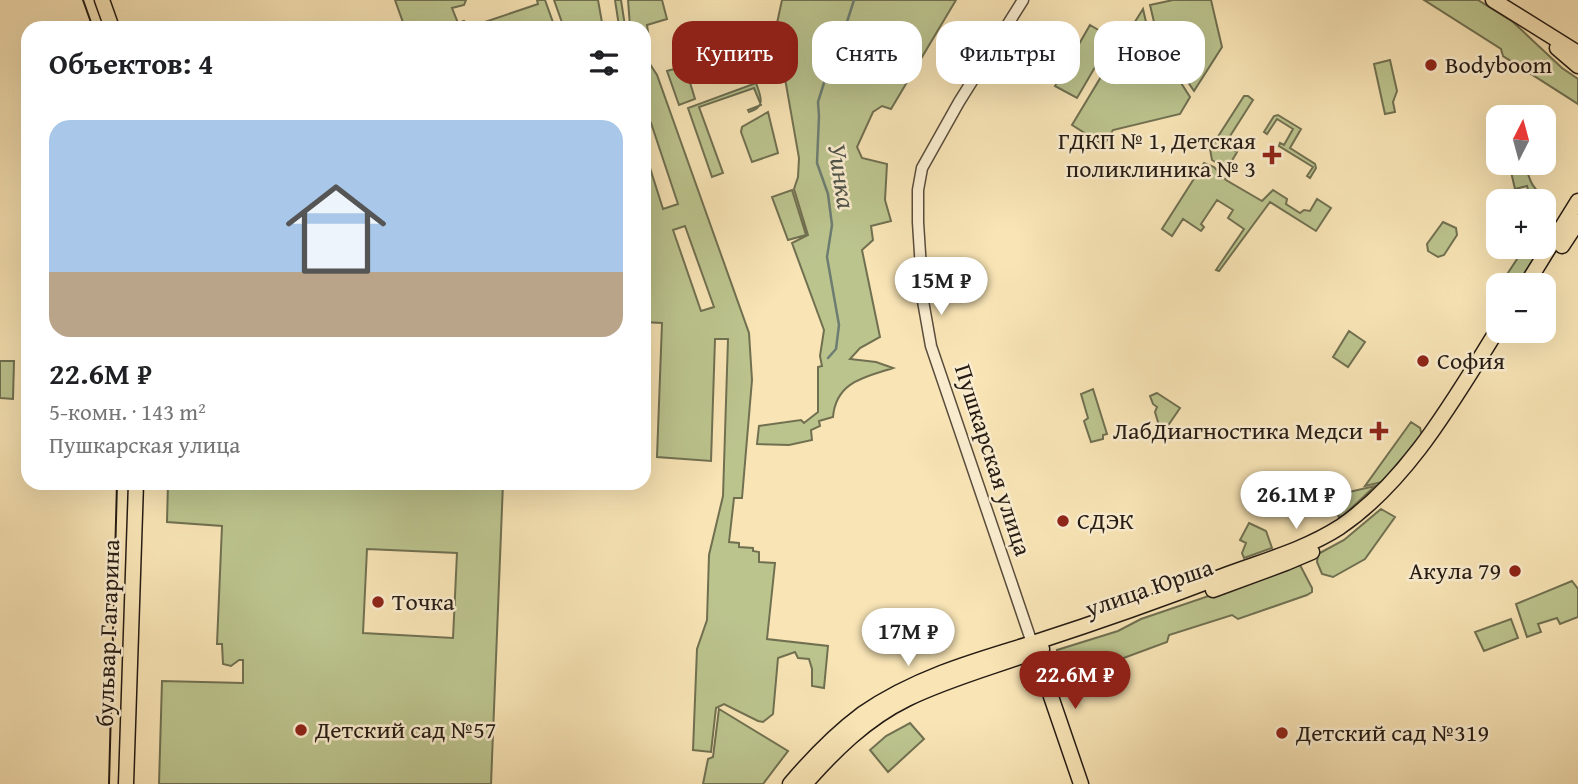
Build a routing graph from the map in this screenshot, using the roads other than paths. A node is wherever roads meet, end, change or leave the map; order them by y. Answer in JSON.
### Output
{"nodes":[{"id":1,"x":102,"y":0,"type":"edge"},
{"id":2,"x":1023,"y":0,"type":"edge"},
{"id":3,"x":1493,"y":0,"type":"edge"},
{"id":4,"x":109,"y":21,"type":"edge"},
{"id":5,"x":1530,"y":24,"type":"junction"},
{"id":6,"x":1578,"y":52,"type":"edge"},
{"id":7,"x":1578,"y":66,"type":"edge"},
{"id":8,"x":1578,"y":201,"type":"edge"},
{"id":9,"x":1578,"y":222,"type":"edge"},
{"id":10,"x":1562,"y":238,"type":"junction"},
{"id":11,"x":1535,"y":273,"type":"edge"},
{"id":12,"x":1543,"y":273,"type":"edge"},
{"id":13,"x":1492,"y":343,"type":"edge"},
{"id":14,"x":1497,"y":343,"type":"edge"},
{"id":15,"x":1484,"y":360,"type":"junction"},
{"id":16,"x":136,"y":490,"type":"edge"},
{"id":17,"x":1034,"y":647,"type":"junction"},
{"id":18,"x":838,"y":741,"type":"junction"},
{"id":19,"x":126,"y":784,"type":"edge"},
{"id":20,"x":790,"y":784,"type":"edge"},
{"id":21,"x":804,"y":784,"type":"edge"},
{"id":22,"x":1081,"y":784,"type":"edge"}],
"edges":[{"from":1,"to":4,"type":"main road"},
{"from":2,"to":17,"type":"street","name":"Пушкарская улица"},
{"from":3,"to":5,"type":"main road"},
{"from":5,"to":6,"type":"main road"},
{"from":5,"to":7,"type":"main road"},
{"from":8,"to":10,"type":"main road"},
{"from":9,"to":10,"type":"main road"},
{"from":10,"to":11,"type":"main road"},
{"from":10,"to":12,"type":"main road"},
{"from":13,"to":15,"type":"main road","name":"улица Юрша"},
{"from":14,"to":15,"type":"main road","name":"улица Юрша"},
{"from":15,"to":17,"type":"main road","name":"улица Юрша"},
{"from":16,"to":19,"type":"main road","name":"бульвар Гагарина"},
{"from":17,"to":18,"type":"main road","name":"улица Юрша"},
{"from":17,"to":22,"type":"main road","name":"Пушкарская улица"},
{"from":18,"to":20,"type":"main road"},
{"from":18,"to":21,"type":"main road"}]}
